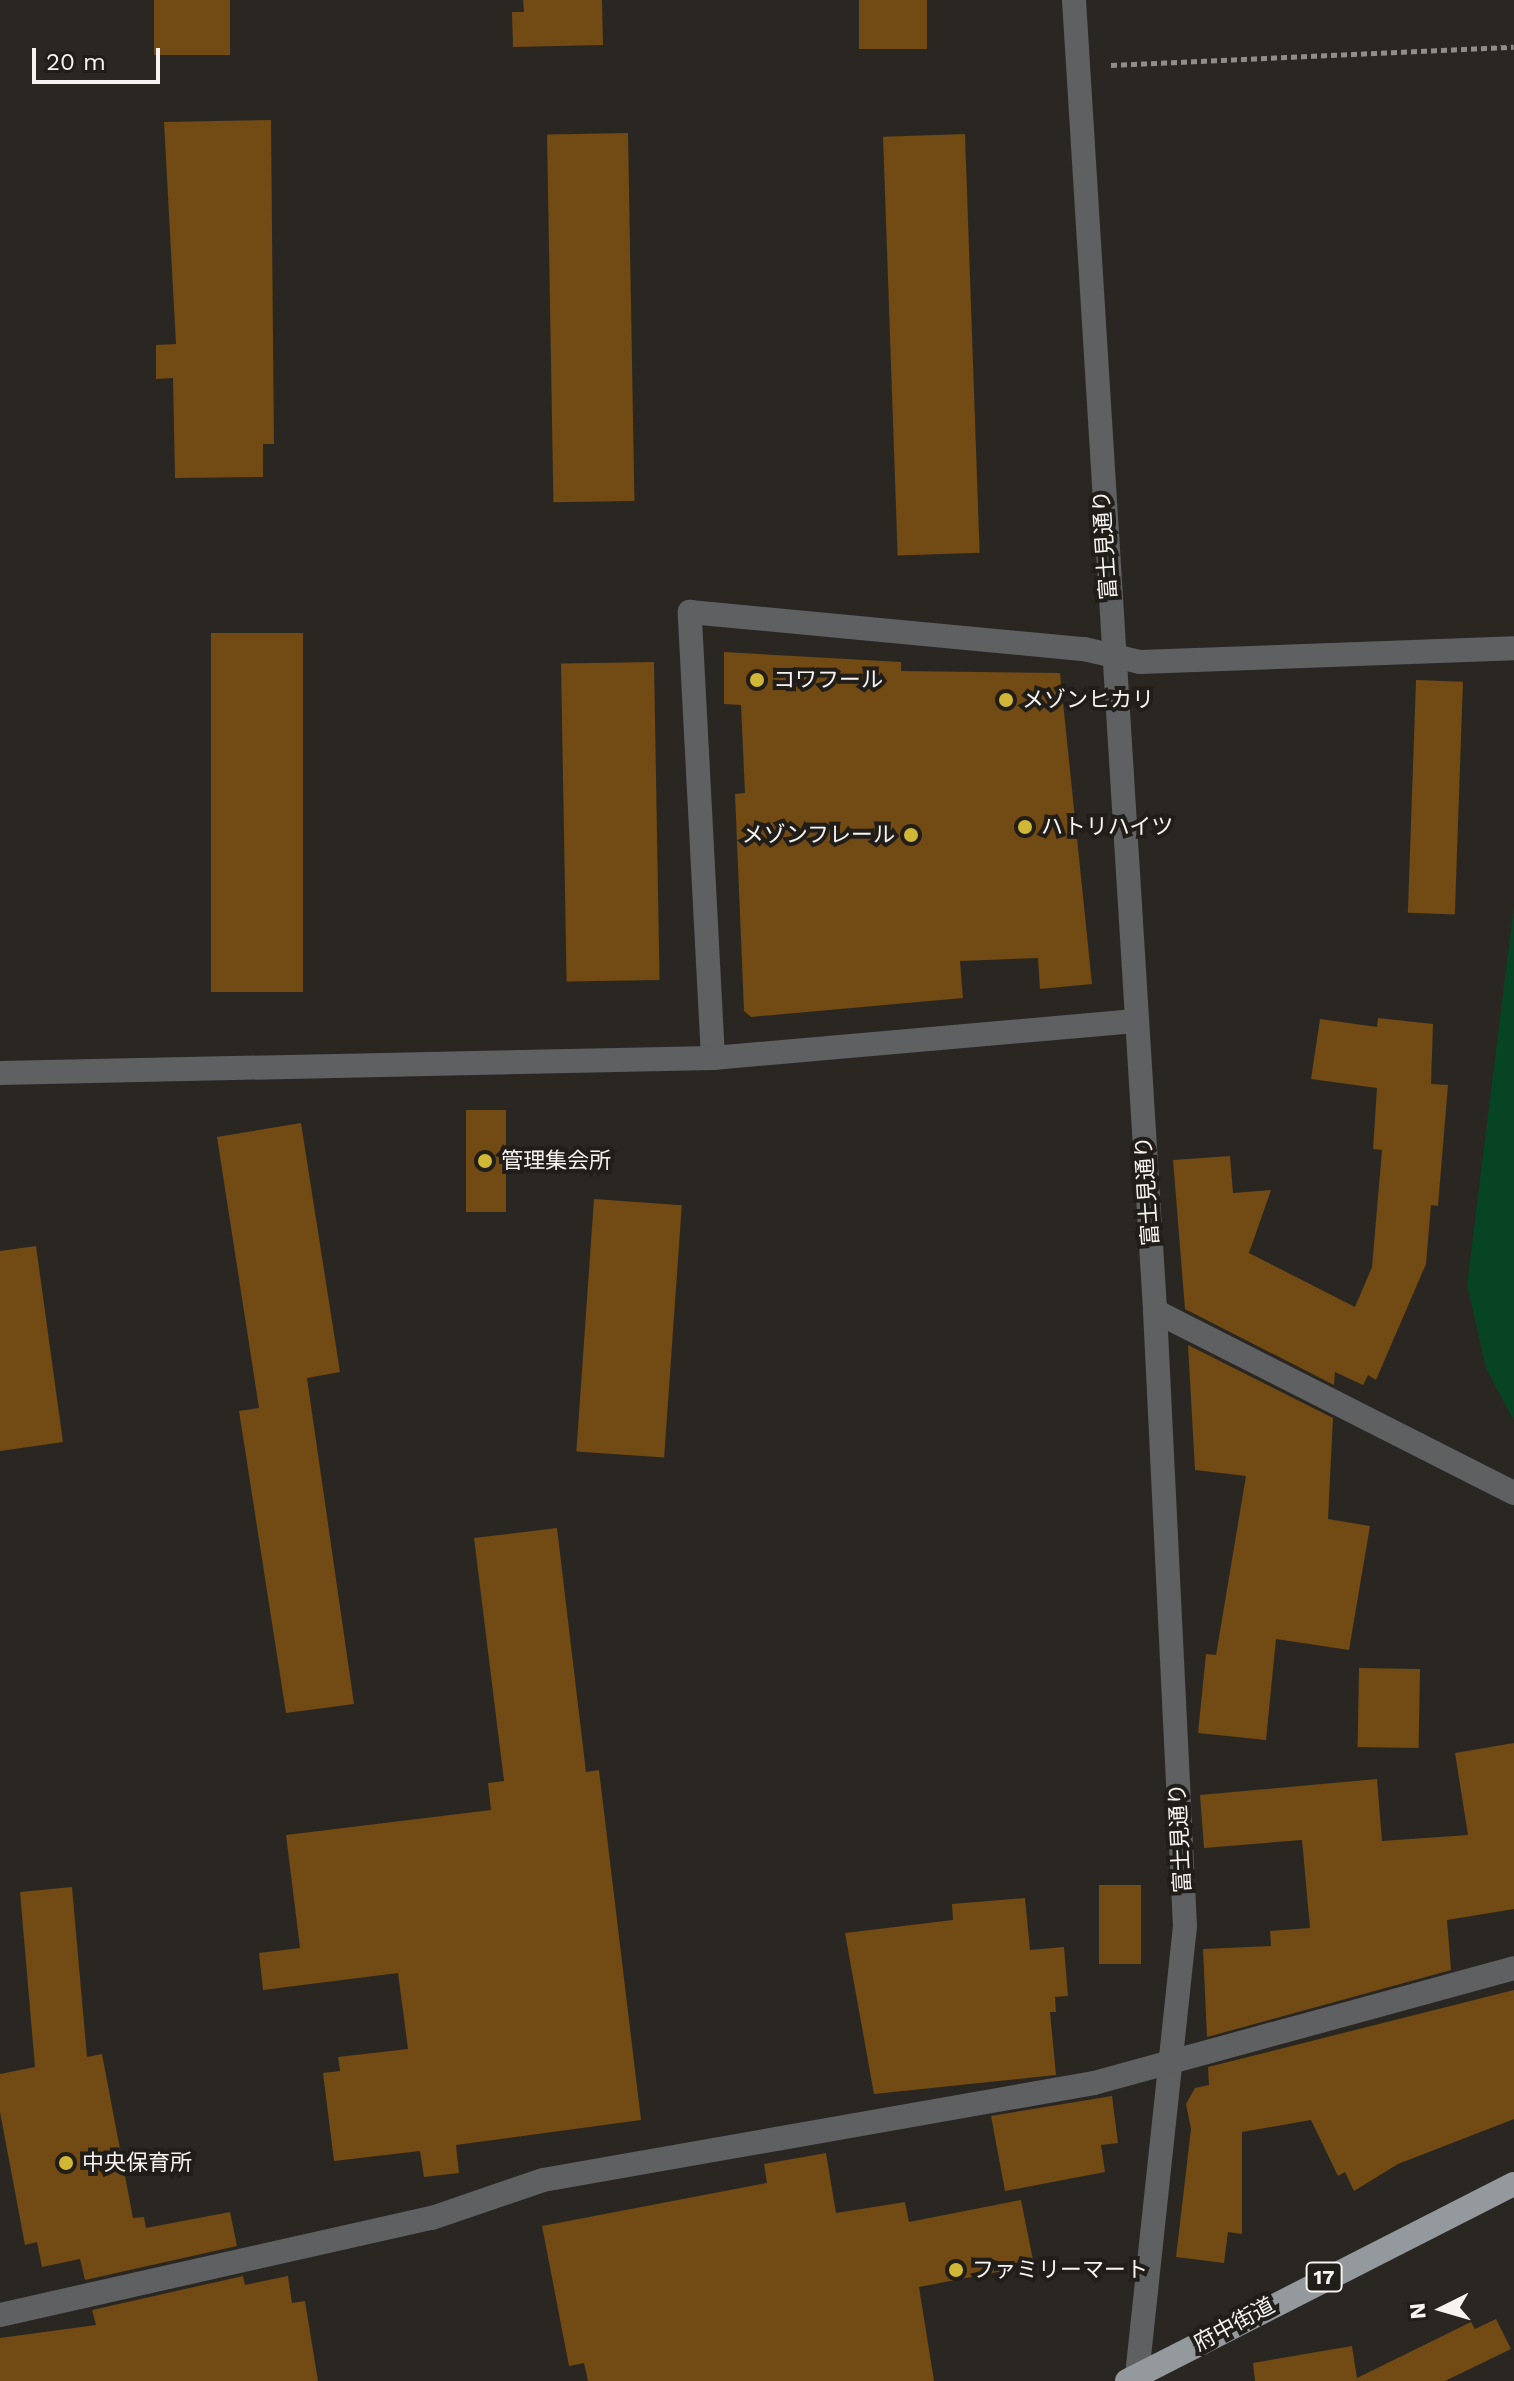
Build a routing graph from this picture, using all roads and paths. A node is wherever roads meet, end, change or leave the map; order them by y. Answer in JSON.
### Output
{"nodes":[{"id":1,"x":1074,"y":0,"type":"edge"},
{"id":2,"x":1514,"y":47,"type":"edge"},
{"id":3,"x":1078,"y":66,"type":"junction"},
{"id":4,"x":1514,"y":648,"type":"edge"},
{"id":5,"x":1114,"y":656,"type":"junction"},
{"id":6,"x":1135,"y":1021,"type":"junction"},
{"id":7,"x":713,"y":1058,"type":"junction"},
{"id":8,"x":0,"y":1073,"type":"edge"},
{"id":9,"x":1155,"y":1311,"type":"junction"},
{"id":10,"x":1514,"y":1493,"type":"edge"},
{"id":11,"x":1514,"y":1968,"type":"edge"},
{"id":12,"x":1172,"y":2064,"type":"junction"},
{"id":13,"x":1514,"y":2184,"type":"edge"},
{"id":14,"x":0,"y":2315,"type":"edge"},
{"id":15,"x":1133,"y":2379,"type":"edge"}],
"edges":[{"from":1,"to":3,"type":"street","name":"富士見通り"},
{"from":2,"to":3,"type":"path"},
{"from":3,"to":5,"type":"street","name":"富士見通り"},
{"from":4,"to":5,"type":"street"},
{"from":5,"to":6,"type":"street","name":"富士見通り"},
{"from":5,"to":7,"type":"street"},
{"from":6,"to":7,"type":"street"},
{"from":6,"to":9,"type":"street","name":"富士見通り"},
{"from":7,"to":8,"type":"street"},
{"from":9,"to":10,"type":"street"},
{"from":9,"to":12,"type":"street","name":"富士見通り"},
{"from":11,"to":12,"type":"street"},
{"from":12,"to":14,"type":"street"},
{"from":12,"to":15,"type":"street","name":"富士見通り"},
{"from":13,"to":15,"type":"main road","name":"府中街道","number":"17"}]}
